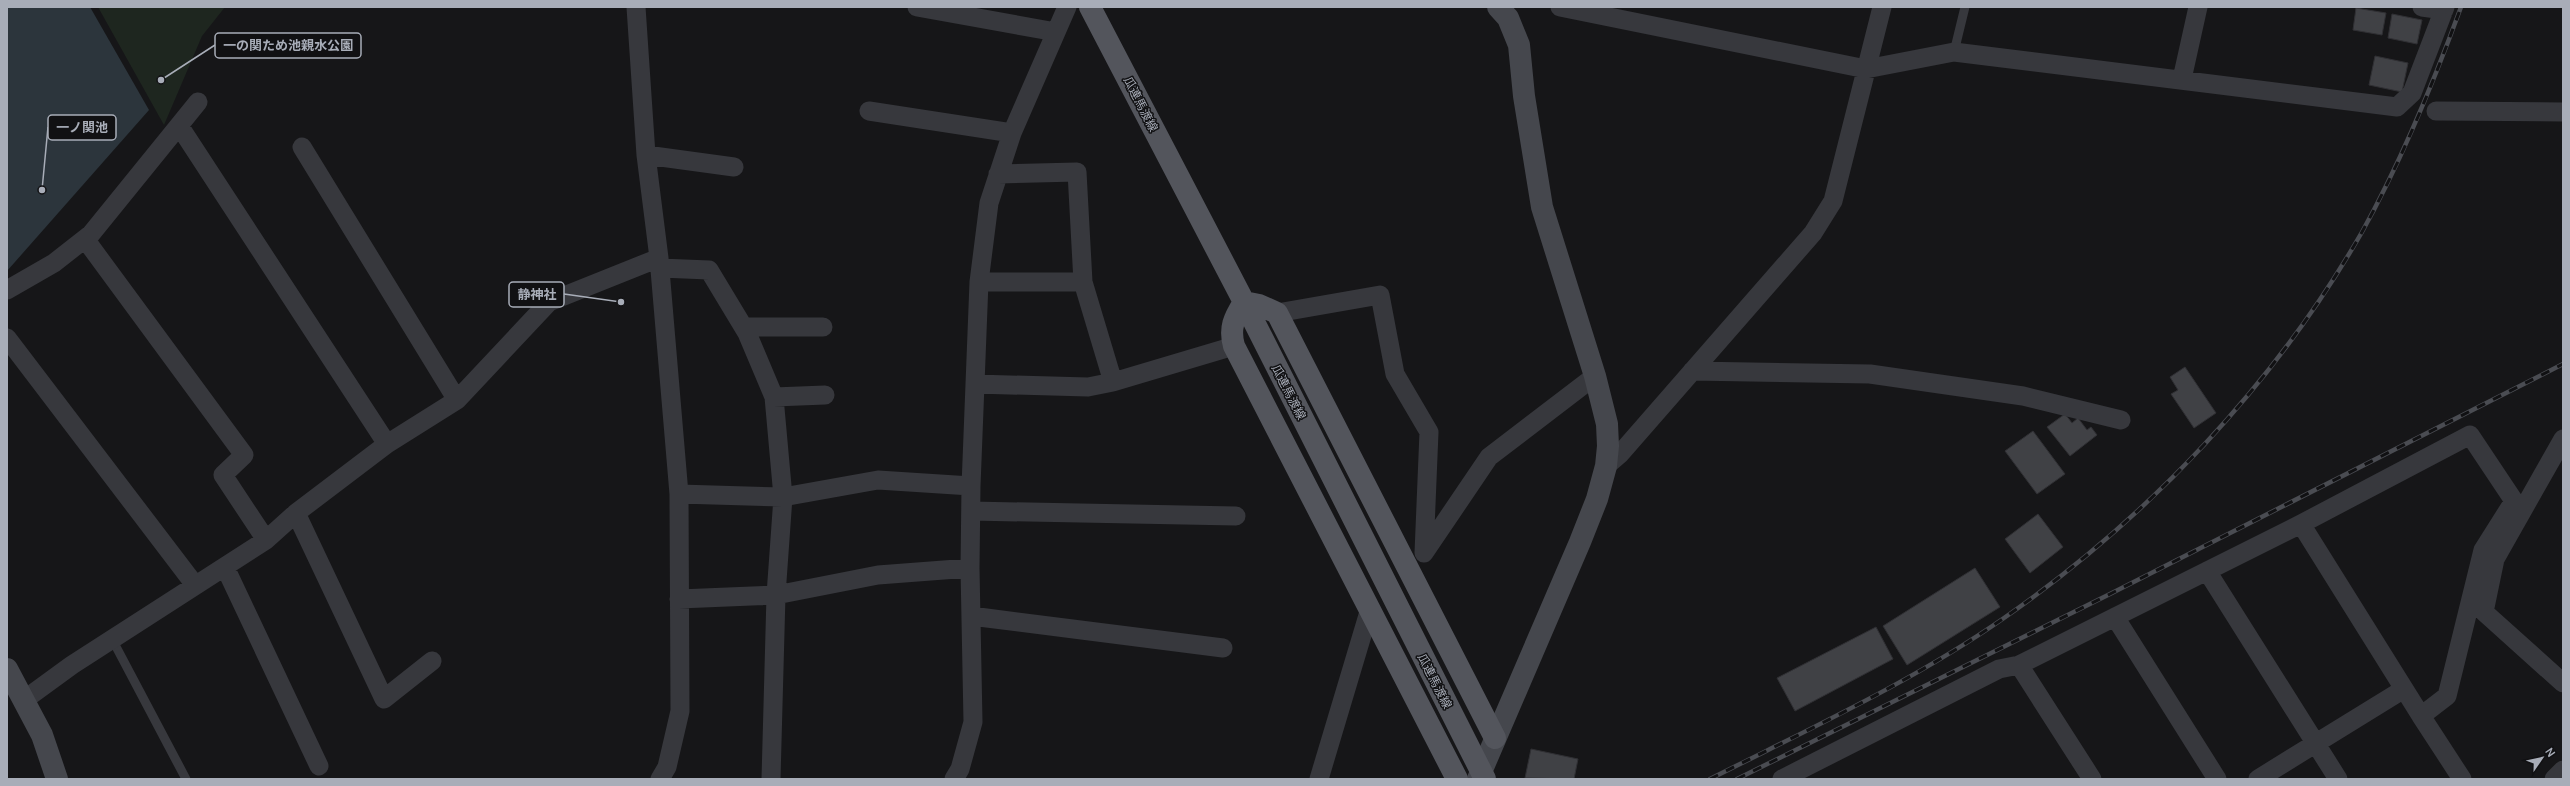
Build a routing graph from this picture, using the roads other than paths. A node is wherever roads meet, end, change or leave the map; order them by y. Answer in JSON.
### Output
{"nodes":[{"id":1,"x":636,"y":7,"type":"edge"},
{"id":2,"x":917,"y":7,"type":"edge"},
{"id":3,"x":1067,"y":7,"type":"edge"},
{"id":4,"x":1090,"y":7,"type":"edge"},
{"id":5,"x":1498,"y":7,"type":"edge"},
{"id":6,"x":1560,"y":7,"type":"edge"},
{"id":7,"x":1882,"y":7,"type":"edge"},
{"id":8,"x":1964,"y":7,"type":"edge"},
{"id":9,"x":2198,"y":7,"type":"edge"},
{"id":10,"x":2422,"y":7,"type":"edge"},
{"id":11,"x":2444,"y":9,"type":"edge"},
{"id":12,"x":1056,"y":32,"type":"junction"},
{"id":13,"x":1954,"y":52,"type":"junction"},
{"id":14,"x":1866,"y":69,"type":"junction"},
{"id":15,"x":2182,"y":79,"type":"junction"},
{"id":16,"x":198,"y":102,"type":"dead end"},
{"id":17,"x":2436,"y":111,"type":"dead end"},
{"id":18,"x":869,"y":112,"type":"dead end"},
{"id":19,"x":2563,"y":112,"type":"edge"},
{"id":20,"x":180,"y":126,"type":"junction"},
{"id":21,"x":1012,"y":133,"type":"junction"},
{"id":22,"x":302,"y":147,"type":"dead end"},
{"id":23,"x":646,"y":155,"type":"junction"},
{"id":24,"x":734,"y":166,"type":"dead end"},
{"id":25,"x":998,"y":174,"type":"junction"},
{"id":26,"x":85,"y":239,"type":"junction"},
{"id":27,"x":659,"y":263,"type":"junction"},
{"id":28,"x":979,"y":282,"type":"junction"},
{"id":29,"x":1083,"y":282,"type":"junction"},
{"id":30,"x":7,"y":290,"type":"edge"},
{"id":31,"x":1244,"y":302,"type":"junction"},
{"id":32,"x":1277,"y":313,"type":"junction"},
{"id":33,"x":744,"y":327,"type":"junction"},
{"id":34,"x":823,"y":327,"type":"dead end"},
{"id":35,"x":7,"y":338,"type":"edge"},
{"id":36,"x":1234,"y":346,"type":"junction"},
{"id":37,"x":1692,"y":371,"type":"junction"},
{"id":38,"x":1595,"y":376,"type":"junction"},
{"id":39,"x":1113,"y":382,"type":"junction"},
{"id":40,"x":975,"y":384,"type":"junction"},
{"id":41,"x":825,"y":395,"type":"dead end"},
{"id":42,"x":774,"y":396,"type":"junction"},
{"id":43,"x":457,"y":400,"type":"junction"},
{"id":44,"x":2121,"y":420,"type":"dead end"},
{"id":45,"x":2563,"y":439,"type":"edge"},
{"id":46,"x":387,"y":444,"type":"junction"},
{"id":47,"x":1606,"y":466,"type":"junction"},
{"id":48,"x":972,"y":486,"type":"junction"},
{"id":49,"x":679,"y":494,"type":"junction"},
{"id":50,"x":783,"y":497,"type":"junction"},
{"id":51,"x":971,"y":511,"type":"junction"},
{"id":52,"x":296,"y":514,"type":"junction"},
{"id":53,"x":1236,"y":516,"type":"dead end"},
{"id":54,"x":2301,"y":524,"type":"junction"},
{"id":55,"x":266,"y":540,"type":"junction"},
{"id":56,"x":1424,"y":553,"type":"junction"},
{"id":57,"x":225,"y":567,"type":"junction"},
{"id":58,"x":970,"y":568,"type":"junction"},
{"id":59,"x":2207,"y":571,"type":"junction"},
{"id":60,"x":1414,"y":580,"type":"junction"},
{"id":61,"x":195,"y":585,"type":"junction"},
{"id":62,"x":776,"y":595,"type":"junction"},
{"id":63,"x":679,"y":599,"type":"junction"},
{"id":64,"x":1369,"y":612,"type":"junction"},
{"id":65,"x":971,"y":616,"type":"junction"},
{"id":66,"x":2115,"y":617,"type":"junction"},
{"id":67,"x":112,"y":639,"type":"junction"},
{"id":68,"x":1223,"y":648,"type":"dead end"},
{"id":69,"x":432,"y":661,"type":"dead end"},
{"id":70,"x":2019,"y":665,"type":"junction"},
{"id":71,"x":7,"y":669,"type":"edge"},
{"id":72,"x":2563,"y":683,"type":"edge"},
{"id":73,"x":2404,"y":689,"type":"junction"},
{"id":74,"x":24,"y":700,"type":"junction"},
{"id":75,"x":2421,"y":716,"type":"junction"},
{"id":76,"x":1495,"y":738,"type":"junction"},
{"id":77,"x":2316,"y":743,"type":"junction"},
{"id":78,"x":319,"y":766,"type":"dead end"},
{"id":79,"x":2563,"y":770,"type":"edge"},
{"id":80,"x":57,"y":779,"type":"edge"},
{"id":81,"x":186,"y":779,"type":"edge"},
{"id":82,"x":660,"y":779,"type":"edge"},
{"id":83,"x":771,"y":779,"type":"edge"},
{"id":84,"x":954,"y":779,"type":"edge"},
{"id":85,"x":1319,"y":779,"type":"edge"},
{"id":86,"x":1457,"y":779,"type":"edge"},
{"id":87,"x":1478,"y":779,"type":"edge"},
{"id":88,"x":1485,"y":779,"type":"edge"},
{"id":89,"x":1782,"y":779,"type":"edge"},
{"id":90,"x":2092,"y":779,"type":"edge"},
{"id":91,"x":2217,"y":779,"type":"edge"},
{"id":92,"x":2258,"y":779,"type":"edge"},
{"id":93,"x":2338,"y":779,"type":"edge"},
{"id":94,"x":2462,"y":779,"type":"edge"},
{"id":95,"x":2554,"y":779,"type":"edge"}],
"edges":[{"from":1,"to":23,"type":"street"},
{"from":2,"to":12,"type":"street"},
{"from":3,"to":12,"type":"street"},
{"from":4,"to":31,"type":"main road","name":"瓜連馬渡線"},
{"from":5,"to":38,"type":"street"},
{"from":6,"to":14,"type":"street"},
{"from":7,"to":14,"type":"street"},
{"from":8,"to":13,"type":"lane"},
{"from":9,"to":15,"type":"street"},
{"from":10,"to":11,"type":"street"},
{"from":11,"to":15,"type":"street"},
{"from":12,"to":21,"type":"street"},
{"from":13,"to":14,"type":"street"},
{"from":13,"to":15,"type":"street"},
{"from":14,"to":37,"type":"street"},
{"from":16,"to":20,"type":"street"},
{"from":17,"to":19,"type":"street"},
{"from":18,"to":21,"type":"street"},
{"from":20,"to":26,"type":"street"},
{"from":20,"to":46,"type":"street"},
{"from":21,"to":25,"type":"street"},
{"from":22,"to":43,"type":"street"},
{"from":23,"to":24,"type":"street"},
{"from":23,"to":27,"type":"street"},
{"from":25,"to":28,"type":"street"},
{"from":25,"to":29,"type":"street"},
{"from":26,"to":30,"type":"street"},
{"from":26,"to":55,"type":"street"},
{"from":27,"to":33,"type":"street"},
{"from":27,"to":43,"type":"street"},
{"from":27,"to":49,"type":"street"},
{"from":28,"to":29,"type":"street"},
{"from":28,"to":40,"type":"street"},
{"from":29,"to":39,"type":"street"},
{"from":31,"to":32,"type":"main road"},
{"from":31,"to":36,"type":"main road"},
{"from":31,"to":88,"type":"main road","name":"瓜連馬渡線"},
{"from":32,"to":56,"type":"street"},
{"from":32,"to":60,"type":"main road"},
{"from":33,"to":34,"type":"street"},
{"from":33,"to":42,"type":"street"},
{"from":35,"to":61,"type":"street"},
{"from":36,"to":39,"type":"street"},
{"from":36,"to":64,"type":"main road"},
{"from":37,"to":44,"type":"street"},
{"from":37,"to":47,"type":"street"},
{"from":38,"to":47,"type":"street"},
{"from":38,"to":56,"type":"street"},
{"from":39,"to":40,"type":"street"},
{"from":40,"to":48,"type":"street"},
{"from":41,"to":42,"type":"street"},
{"from":42,"to":50,"type":"street"},
{"from":43,"to":46,"type":"street"},
{"from":45,"to":72,"type":"street"},
{"from":46,"to":52,"type":"street"},
{"from":47,"to":76,"type":"street"},
{"from":48,"to":50,"type":"street"},
{"from":48,"to":51,"type":"street"},
{"from":49,"to":50,"type":"street"},
{"from":49,"to":63,"type":"street"},
{"from":50,"to":62,"type":"street"},
{"from":51,"to":53,"type":"street"},
{"from":51,"to":58,"type":"street"},
{"from":52,"to":55,"type":"street"},
{"from":52,"to":69,"type":"street"},
{"from":54,"to":59,"type":"street"},
{"from":54,"to":73,"type":"street"},
{"from":54,"to":75,"type":"street"},
{"from":55,"to":57,"type":"street"},
{"from":56,"to":60,"type":"street"},
{"from":57,"to":61,"type":"street"},
{"from":57,"to":78,"type":"street"},
{"from":58,"to":62,"type":"street"},
{"from":58,"to":65,"type":"street"},
{"from":59,"to":66,"type":"street"},
{"from":59,"to":77,"type":"street"},
{"from":60,"to":76,"type":"main road"},
{"from":61,"to":67,"type":"street"},
{"from":62,"to":63,"type":"street"},
{"from":62,"to":83,"type":"street"},
{"from":63,"to":82,"type":"street"},
{"from":64,"to":85,"type":"street"},
{"from":64,"to":86,"type":"main road"},
{"from":65,"to":68,"type":"street"},
{"from":65,"to":84,"type":"street"},
{"from":66,"to":70,"type":"street"},
{"from":66,"to":91,"type":"street"},
{"from":67,"to":74,"type":"street"},
{"from":67,"to":81,"type":"lane"},
{"from":70,"to":89,"type":"street"},
{"from":70,"to":90,"type":"street"},
{"from":71,"to":74,"type":"street"},
{"from":73,"to":75,"type":"street"},
{"from":73,"to":77,"type":"street"},
{"from":74,"to":80,"type":"street"},
{"from":75,"to":94,"type":"street"},
{"from":76,"to":87,"type":"street"},
{"from":77,"to":92,"type":"street"},
{"from":77,"to":93,"type":"street"},
{"from":79,"to":95,"type":"street"}]}
